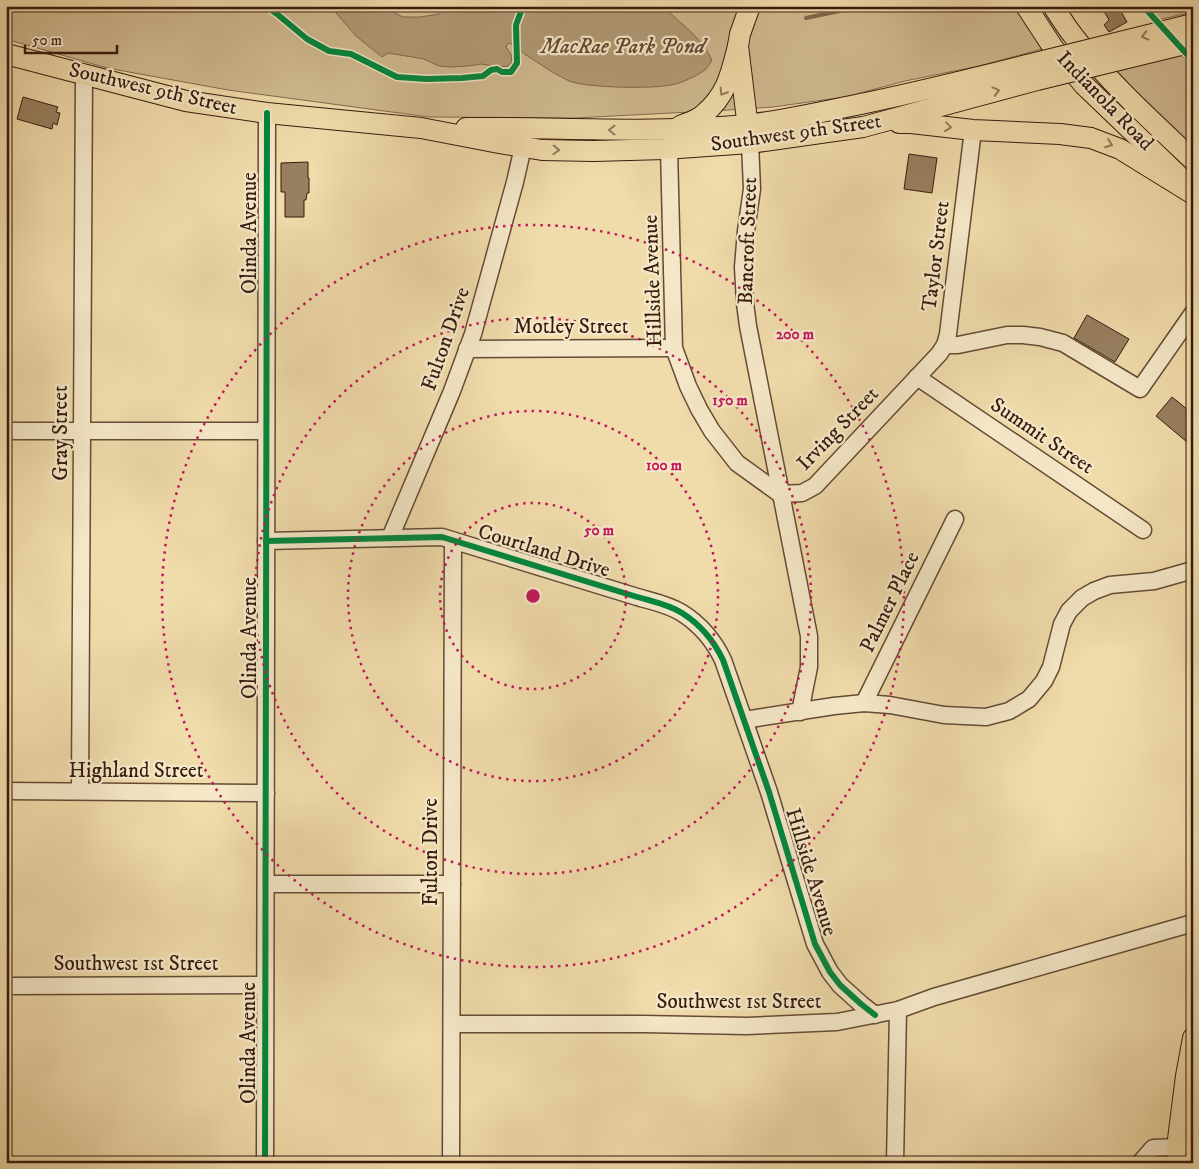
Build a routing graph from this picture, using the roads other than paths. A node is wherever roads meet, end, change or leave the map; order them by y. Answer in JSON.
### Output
{"nodes":[{"id":1,"x":750,"y":6,"type":"edge"},
{"id":2,"x":1026,"y":6,"type":"edge"},
{"id":3,"x":1053,"y":6,"type":"edge"},
{"id":4,"x":1193,"y":24,"type":"edge"},
{"id":5,"x":1193,"y":42,"type":"edge"},
{"id":6,"x":738,"y":46,"type":"junction"},
{"id":7,"x":6,"y":54,"type":"edge"},
{"id":8,"x":1032,"y":73,"type":"junction"},
{"id":9,"x":84,"y":74,"type":"junction"},
{"id":10,"x":267,"y":113,"type":"junction"},
{"id":11,"x":882,"y":122,"type":"junction"},
{"id":12,"x":421,"y":128,"type":"junction"},
{"id":13,"x":642,"y":130,"type":"junction"},
{"id":14,"x":972,"y":130,"type":"junction"},
{"id":15,"x":749,"y":134,"type":"junction"},
{"id":16,"x":523,"y":147,"type":"junction"},
{"id":17,"x":669,"y":149,"type":"junction"},
{"id":18,"x":1193,"y":160,"type":"edge"},
{"id":19,"x":1193,"y":189,"type":"edge"},
{"id":20,"x":1193,"y":194,"type":"edge"},
{"id":21,"x":1193,"y":313,"type":"edge"},
{"id":22,"x":944,"y":345,"type":"junction"},
{"id":23,"x":674,"y":348,"type":"junction"},
{"id":24,"x":467,"y":349,"type":"junction"},
{"id":25,"x":917,"y":377,"type":"junction"},
{"id":26,"x":6,"y":431,"type":"edge"},
{"id":27,"x":82,"y":431,"type":"junction"},
{"id":28,"x":266,"y":431,"type":"junction"},
{"id":29,"x":780,"y":494,"type":"junction"},
{"id":30,"x":955,"y":519,"type":"dead end"},
{"id":31,"x":1143,"y":530,"type":"dead end"},
{"id":32,"x":390,"y":538,"type":"junction"},
{"id":33,"x":266,"y":540,"type":"junction"},
{"id":34,"x":452,"y":541,"type":"junction"},
{"id":35,"x":1193,"y":570,"type":"edge"},
{"id":36,"x":864,"y":703,"type":"junction"},
{"id":37,"x":800,"y":712,"type":"junction"},
{"id":38,"x":744,"y":720,"type":"junction"},
{"id":39,"x":6,"y":791,"type":"edge"},
{"id":40,"x":80,"y":792,"type":"junction"},
{"id":41,"x":266,"y":793,"type":"junction"},
{"id":42,"x":266,"y":884,"type":"junction"},
{"id":43,"x":452,"y":884,"type":"junction"},
{"id":44,"x":1193,"y":923,"type":"edge"},
{"id":45,"x":265,"y":985,"type":"junction"},
{"id":46,"x":6,"y":986,"type":"edge"},
{"id":47,"x":898,"y":1010,"type":"junction"},
{"id":48,"x":875,"y":1015,"type":"junction"},
{"id":49,"x":452,"y":1024,"type":"junction"},
{"id":50,"x":1193,"y":1038,"type":"edge"},
{"id":51,"x":1178,"y":1155,"type":"edge"},
{"id":52,"x":265,"y":1163,"type":"edge"},
{"id":53,"x":451,"y":1163,"type":"edge"},
{"id":54,"x":895,"y":1163,"type":"edge"},
{"id":55,"x":1140,"y":1163,"type":"edge"}],
"edges":[{"from":1,"to":6,"type":"main road","name":"Bancroft Street"},
{"from":2,"to":19,"type":"main road","name":"Indianola Road"},
{"from":3,"to":18,"type":"main road","name":"Indianola Road"},
{"from":4,"to":8,"type":"main road","name":"Southwest 9th Street","one_way":true,"bridge":true},
{"from":5,"to":8,"type":"main road","name":"Southwest 9th Street","bridge":true},
{"from":6,"to":13,"type":"main road","one_way":true},
{"from":6,"to":15,"type":"main road","name":"Bancroft Street"},
{"from":7,"to":9,"type":"main road","name":"Southwest 9th Street"},
{"from":11,"to":8,"type":"main road","name":"Southwest 9th Street","one_way":true},
{"from":8,"to":15,"type":"main road","name":"Southwest 9th Street"},
{"from":9,"to":10,"type":"main road","name":"Southwest 9th Street"},
{"from":9,"to":27,"type":"street","name":"Gray Street"},
{"from":10,"to":12,"type":"main road","name":"Southwest 9th Street"},
{"from":10,"to":28,"type":"street","name":"Olinda Avenue"},
{"from":11,"to":14,"type":"main road","one_way":true},
{"from":11,"to":15,"type":"main road","name":"Southwest 9th Street"},
{"from":13,"to":12,"type":"main road","name":"Southwest 9th Street","one_way":true},
{"from":12,"to":16,"type":"main road","name":"Southwest 9th Street"},
{"from":13,"to":15,"type":"main road","name":"Southwest 9th Street"},
{"from":14,"to":20,"type":"main road","one_way":true},
{"from":14,"to":22,"type":"street","name":"Taylor Street"},
{"from":15,"to":17,"type":"main road","name":"Southwest 9th Street"},
{"from":15,"to":29,"type":"street","name":"Bancroft Street"},
{"from":16,"to":17,"type":"main road","name":"Southwest 9th Street","one_way":true},
{"from":16,"to":24,"type":"street","name":"Fulton Drive"},
{"from":17,"to":23,"type":"street","name":"Hillside Avenue"},
{"from":21,"to":22,"type":"street"},
{"from":22,"to":25,"type":"street","name":"Taylor Street"},
{"from":23,"to":24,"type":"street","name":"Motley Street"},
{"from":23,"to":29,"type":"street","name":"Hillside Avenue"},
{"from":24,"to":32,"type":"street","name":"Fulton Drive"},
{"from":25,"to":29,"type":"street","name":"Irving Street"},
{"from":25,"to":31,"type":"street","name":"Summit Street"},
{"from":26,"to":27,"type":"street"},
{"from":27,"to":28,"type":"street"},
{"from":27,"to":40,"type":"street","name":"Gray Street"},
{"from":28,"to":33,"type":"street","name":"Olinda Avenue"},
{"from":29,"to":37,"type":"street","name":"Bancroft Street"},
{"from":30,"to":36,"type":"street","name":"Palmer Place"},
{"from":32,"to":33,"type":"street","name":"Courtland Drive"},
{"from":32,"to":34,"type":"street","name":"Courtland Drive"},
{"from":33,"to":41,"type":"street","name":"Olinda Avenue"},
{"from":34,"to":38,"type":"street","name":"Courtland Drive"},
{"from":34,"to":43,"type":"street","name":"Fulton Drive"},
{"from":35,"to":36,"type":"street"},
{"from":36,"to":37,"type":"street"},
{"from":37,"to":38,"type":"street"},
{"from":38,"to":48,"type":"street","name":"Hillside Avenue"},
{"from":39,"to":40,"type":"street","name":"Highland Street"},
{"from":40,"to":41,"type":"street","name":"Highland Street"},
{"from":41,"to":42,"type":"street","name":"Olinda Avenue"},
{"from":42,"to":43,"type":"street"},
{"from":42,"to":45,"type":"street","name":"Olinda Avenue"},
{"from":43,"to":49,"type":"street","name":"Fulton Drive"},
{"from":44,"to":47,"type":"street","name":"Southwest 1st Street"},
{"from":45,"to":46,"type":"street","name":"Southwest 1st Street"},
{"from":45,"to":52,"type":"street","name":"Olinda Avenue"},
{"from":47,"to":48,"type":"street","name":"Southwest 1st Street"},
{"from":47,"to":54,"type":"street"},
{"from":48,"to":49,"type":"street","name":"Southwest 1st Street"},
{"from":49,"to":53,"type":"street","name":"Fulton Drive"},
{"from":50,"to":51,"type":"main road"},
{"from":51,"to":55,"type":"street"}]}
